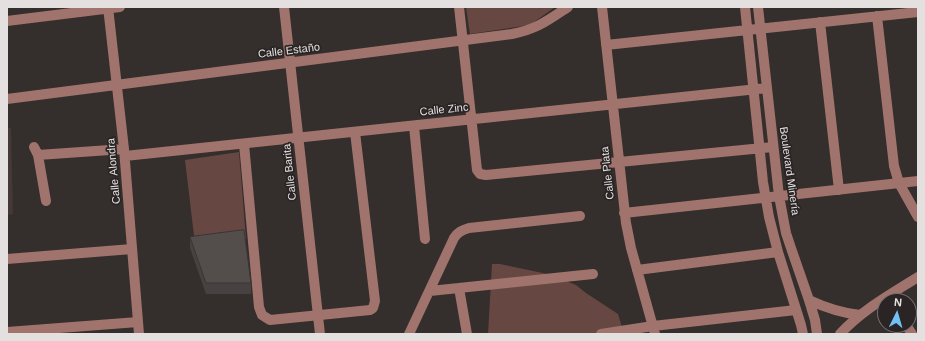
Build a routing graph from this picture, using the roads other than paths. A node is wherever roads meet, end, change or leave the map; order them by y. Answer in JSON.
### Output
{"nodes":[{"id":1,"x":120,"y":7,"type":"edge"},
{"id":2,"x":284,"y":7,"type":"edge"},
{"id":3,"x":459,"y":7,"type":"edge"},
{"id":4,"x":568,"y":7,"type":"edge"},
{"id":5,"x":602,"y":7,"type":"edge"},
{"id":6,"x":744,"y":7,"type":"edge"},
{"id":7,"x":758,"y":7,"type":"edge"},
{"id":8,"x":108,"y":8,"type":"edge"},
{"id":9,"x":918,"y":12,"type":"edge"},
{"id":10,"x":877,"y":16,"type":"junction"},
{"id":11,"x":7,"y":21,"type":"edge"},
{"id":12,"x":820,"y":22,"type":"junction"},
{"id":13,"x":760,"y":28,"type":"junction"},
{"id":14,"x":747,"y":30,"type":"junction"},
{"id":15,"x":462,"y":40,"type":"junction"},
{"id":16,"x":606,"y":45,"type":"junction"},
{"id":17,"x":290,"y":63,"type":"junction"},
{"id":18,"x":117,"y":85,"type":"junction"},
{"id":19,"x":766,"y":88,"type":"junction"},
{"id":20,"x":753,"y":89,"type":"junction"},
{"id":21,"x":7,"y":99,"type":"edge"},
{"id":22,"x":612,"y":104,"type":"junction"},
{"id":23,"x":472,"y":119,"type":"junction"},
{"id":24,"x":414,"y":126,"type":"junction"},
{"id":25,"x":355,"y":132,"type":"junction"},
{"id":26,"x":298,"y":138,"type":"junction"},
{"id":27,"x":244,"y":144,"type":"junction"},
{"id":28,"x":773,"y":147,"type":"junction"},
{"id":29,"x":760,"y":148,"type":"junction"},
{"id":30,"x":124,"y":153,"type":"junction"},
{"id":31,"x":618,"y":162,"type":"junction"},
{"id":32,"x":918,"y":181,"type":"edge"},
{"id":33,"x":899,"y":183,"type":"junction"},
{"id":34,"x":839,"y":190,"type":"junction"},
{"id":35,"x":779,"y":196,"type":"junction"},
{"id":36,"x":765,"y":197,"type":"junction"},
{"id":37,"x":46,"y":201,"type":"dead end"},
{"id":38,"x":624,"y":213,"type":"junction"},
{"id":39,"x":580,"y":216,"type":"dead end"},
{"id":40,"x":918,"y":217,"type":"edge"},
{"id":41,"x":425,"y":239,"type":"dead end"},
{"id":42,"x":132,"y":249,"type":"junction"},
{"id":43,"x":778,"y":252,"type":"junction"},
{"id":44,"x":7,"y":259,"type":"edge"},
{"id":45,"x":638,"y":270,"type":"junction"},
{"id":46,"x":593,"y":274,"type":"dead end"},
{"id":47,"x":800,"y":275,"type":"junction"},
{"id":48,"x":918,"y":277,"type":"edge"},
{"id":49,"x":786,"y":280,"type":"junction"},
{"id":50,"x":459,"y":288,"type":"junction"},
{"id":51,"x":430,"y":291,"type":"junction"},
{"id":52,"x":897,"y":293,"type":"edge"},
{"id":53,"x":809,"y":300,"type":"junction"},
{"id":54,"x":877,"y":306,"type":"edge"},
{"id":55,"x":796,"y":310,"type":"junction"},
{"id":56,"x":860,"y":315,"type":"junction"},
{"id":57,"x":318,"y":316,"type":"junction"},
{"id":58,"x":138,"y":322,"type":"junction"},
{"id":59,"x":650,"y":329,"type":"edge"},
{"id":60,"x":7,"y":332,"type":"edge"},
{"id":61,"x":139,"y":334,"type":"edge"},
{"id":62,"x":320,"y":334,"type":"edge"},
{"id":63,"x":409,"y":334,"type":"edge"},
{"id":64,"x":467,"y":334,"type":"edge"},
{"id":65,"x":601,"y":334,"type":"edge"},
{"id":66,"x":803,"y":334,"type":"edge"},
{"id":67,"x":817,"y":334,"type":"edge"},
{"id":68,"x":840,"y":334,"type":"edge"}],
"edges":[{"from":1,"to":8,"type":"street"},
{"from":2,"to":17,"type":"street","name":"Calle Barita"},
{"from":3,"to":15,"type":"street"},
{"from":4,"to":15,"type":"street","name":"Calle Estaño"},
{"from":5,"to":16,"type":"street","name":"Calle Plata"},
{"from":6,"to":14,"type":"street"},
{"from":7,"to":13,"type":"street","name":"Boulevard Minería"},
{"from":8,"to":11,"type":"street"},
{"from":8,"to":18,"type":"street","name":"Calle Alondra"},
{"from":9,"to":10,"type":"street"},
{"from":10,"to":12,"type":"street"},
{"from":10,"to":33,"type":"street"},
{"from":12,"to":13,"type":"street"},
{"from":12,"to":34,"type":"street"},
{"from":13,"to":14,"type":"street"},
{"from":13,"to":19,"type":"street","name":"Boulevard Minería"},
{"from":14,"to":16,"type":"street"},
{"from":14,"to":20,"type":"street"},
{"from":15,"to":17,"type":"street","name":"Calle Estaño"},
{"from":15,"to":23,"type":"street"},
{"from":16,"to":22,"type":"street","name":"Calle Plata"},
{"from":17,"to":18,"type":"street","name":"Calle Estaño"},
{"from":17,"to":26,"type":"street","name":"Calle Barita"},
{"from":18,"to":21,"type":"street","name":"Calle Estaño"},
{"from":18,"to":30,"type":"street","name":"Calle Alondra"},
{"from":19,"to":20,"type":"street","name":"Calle Zinc"},
{"from":19,"to":28,"type":"street","name":"Boulevard Minería"},
{"from":20,"to":22,"type":"street","name":"Calle Zinc"},
{"from":20,"to":29,"type":"street"},
{"from":22,"to":23,"type":"street","name":"Calle Zinc"},
{"from":22,"to":31,"type":"street","name":"Calle Plata"},
{"from":23,"to":24,"type":"street","name":"Calle Zinc"},
{"from":23,"to":31,"type":"street"},
{"from":24,"to":25,"type":"street","name":"Calle Zinc"},
{"from":24,"to":41,"type":"street"},
{"from":25,"to":26,"type":"street","name":"Calle Zinc"},
{"from":25,"to":57,"type":"street"},
{"from":26,"to":27,"type":"street","name":"Calle Zinc"},
{"from":26,"to":57,"type":"street","name":"Calle Barita"},
{"from":27,"to":30,"type":"street","name":"Calle Zinc"},
{"from":27,"to":57,"type":"street"},
{"from":28,"to":29,"type":"street"},
{"from":28,"to":35,"type":"street","name":"Boulevard Minería"},
{"from":29,"to":31,"type":"street"},
{"from":29,"to":36,"type":"street"},
{"from":30,"to":37,"type":"street","name":"Calle Zinc"},
{"from":30,"to":42,"type":"street","name":"Calle Alondra"},
{"from":31,"to":38,"type":"street","name":"Calle Plata"},
{"from":32,"to":33,"type":"street"},
{"from":33,"to":34,"type":"street"},
{"from":33,"to":40,"type":"street"},
{"from":34,"to":35,"type":"street"},
{"from":35,"to":36,"type":"street"},
{"from":35,"to":47,"type":"street","name":"Boulevard Minería"},
{"from":36,"to":38,"type":"street"},
{"from":36,"to":43,"type":"street"},
{"from":38,"to":45,"type":"street","name":"Calle Plata"},
{"from":39,"to":51,"type":"street"},
{"from":42,"to":44,"type":"street"},
{"from":42,"to":58,"type":"street","name":"Calle Alondra"},
{"from":43,"to":45,"type":"street"},
{"from":43,"to":49,"type":"street"},
{"from":45,"to":59,"type":"street","name":"Calle Plata"},
{"from":46,"to":50,"type":"street"},
{"from":47,"to":49,"type":"street"},
{"from":47,"to":53,"type":"street","name":"Boulevard Minería"},
{"from":48,"to":52,"type":"street"},
{"from":49,"to":55,"type":"street"},
{"from":50,"to":51,"type":"street"},
{"from":50,"to":64,"type":"street"},
{"from":51,"to":63,"type":"street"},
{"from":53,"to":56,"type":"street"},
{"from":53,"to":67,"type":"street","name":"Boulevard Minería"},
{"from":54,"to":56,"type":"street"},
{"from":55,"to":59,"type":"street"},
{"from":55,"to":66,"type":"street"},
{"from":56,"to":68,"type":"street"},
{"from":57,"to":62,"type":"street","name":"Calle Barita"},
{"from":58,"to":60,"type":"street"},
{"from":58,"to":61,"type":"street","name":"Calle Alondra"},
{"from":59,"to":65,"type":"street"}]}
